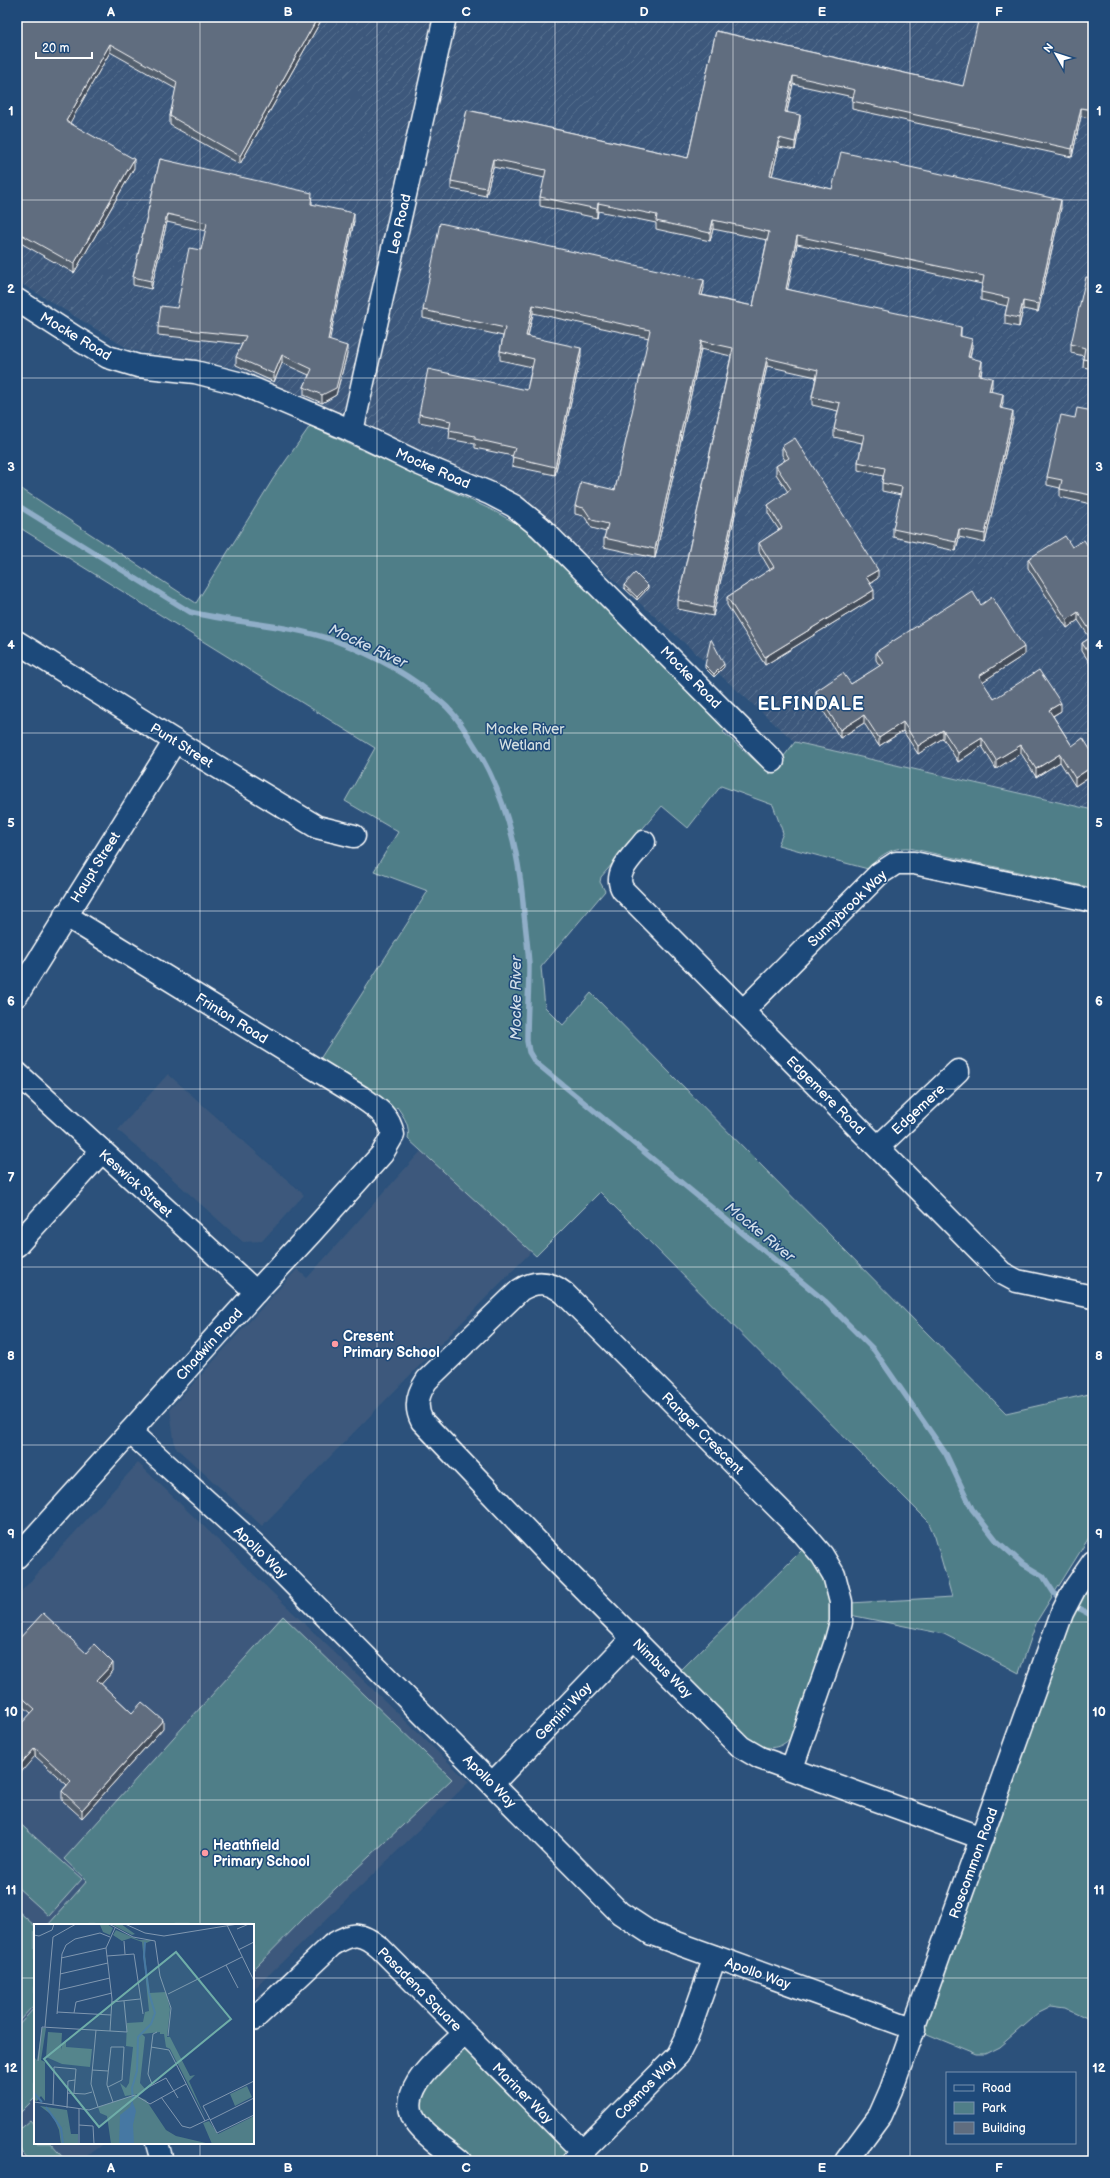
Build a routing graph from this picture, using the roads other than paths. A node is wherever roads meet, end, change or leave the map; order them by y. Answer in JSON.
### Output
{"nodes":[{"id":1,"x":445,"y":17,"type":"edge"},
{"id":2,"x":17,"y":300,"type":"edge"},
{"id":3,"x":352,"y":430,"type":"junction"},
{"id":4,"x":17,"y":642,"type":"edge"},
{"id":5,"x":175,"y":741,"type":"junction"},
{"id":6,"x":773,"y":761,"type":"dead end"},
{"id":7,"x":354,"y":836,"type":"dead end"},
{"id":8,"x":644,"y":842,"type":"dead end"},
{"id":9,"x":1093,"y":901,"type":"edge"},
{"id":10,"x":65,"y":915,"type":"junction"},
{"id":11,"x":17,"y":995,"type":"edge"},
{"id":12,"x":743,"y":1011,"type":"junction"},
{"id":13,"x":958,"y":1071,"type":"dead end"},
{"id":14,"x":17,"y":1074,"type":"edge"},
{"id":15,"x":392,"y":1128,"type":"joint"},
{"id":16,"x":878,"y":1147,"type":"junction"},
{"id":17,"x":102,"y":1151,"type":"junction"},
{"id":18,"x":17,"y":1245,"type":"edge"},
{"id":19,"x":256,"y":1292,"type":"junction"},
{"id":20,"x":1093,"y":1297,"type":"edge"},
{"id":21,"x":418,"y":1398,"type":"joint"},
{"id":22,"x":130,"y":1432,"type":"junction"},
{"id":23,"x":17,"y":1557,"type":"edge"},
{"id":24,"x":1093,"y":1562,"type":"edge"},
{"id":25,"x":633,"y":1638,"type":"junction"},
{"id":26,"x":792,"y":1768,"type":"junction"},
{"id":27,"x":493,"y":1783,"type":"junction"},
{"id":28,"x":982,"y":1838,"type":"junction"},
{"id":29,"x":715,"y":1957,"type":"junction"},
{"id":30,"x":254,"y":2019,"type":"edge"},
{"id":31,"x":915,"y":2029,"type":"junction"},
{"id":32,"x":464,"y":2034,"type":"junction"},
{"id":33,"x":157,"y":2144,"type":"edge"},
{"id":34,"x":578,"y":2156,"type":"edge"},
{"id":35,"x":162,"y":2161,"type":"edge"},
{"id":36,"x":460,"y":2161,"type":"edge"},
{"id":37,"x":846,"y":2161,"type":"edge"}],
"edges":[{"from":1,"to":3,"type":"street","name":"Leo Road"},
{"from":2,"to":3,"type":"street","name":"Mocke Road"},
{"from":3,"to":6,"type":"street","name":"Mocke Road"},
{"from":4,"to":5,"type":"street","name":"Punt Street"},
{"from":5,"to":7,"type":"street","name":"Punt Street"},
{"from":5,"to":10,"type":"street","name":"Haupt Street"},
{"from":8,"to":12,"type":"street","name":"Edgemere Road"},
{"from":9,"to":12,"type":"street","name":"Sunnybrook Way"},
{"from":10,"to":11,"type":"street","name":"Haupt Street"},
{"from":10,"to":15,"type":"street","name":"Frinton Road"},
{"from":12,"to":16,"type":"street","name":"Edgemere Road"},
{"from":13,"to":16,"type":"street","name":"Edgemere"},
{"from":14,"to":17,"type":"street","name":"Keswick Street"},
{"from":15,"to":19,"type":"street","name":"Chadwin Road"},
{"from":16,"to":20,"type":"street","name":"Edgemere Road"},
{"from":17,"to":18,"type":"street"},
{"from":17,"to":19,"type":"street","name":"Keswick Street"},
{"from":19,"to":22,"type":"street","name":"Chadwin Road"},
{"from":21,"to":25,"type":"street","name":"Nimbus Way"},
{"from":21,"to":26,"type":"street","name":"Ranger Crescent"},
{"from":22,"to":23,"type":"street","name":"Chadwin Road"},
{"from":22,"to":27,"type":"street","name":"Apollo Way"},
{"from":24,"to":28,"type":"street","name":"Roscommon Road"},
{"from":25,"to":26,"type":"street","name":"Nimbus Way"},
{"from":25,"to":27,"type":"street","name":"Gemini Way"},
{"from":26,"to":28,"type":"street","name":"Nimbus Way"},
{"from":27,"to":29,"type":"street","name":"Apollo Way"},
{"from":28,"to":31,"type":"street","name":"Roscommon Road"},
{"from":29,"to":31,"type":"street","name":"Apollo Way"},
{"from":29,"to":34,"type":"street","name":"Cosmos Way"},
{"from":30,"to":32,"type":"street","name":"Pasadena Square"},
{"from":31,"to":37,"type":"street","name":"Roscommon Road"},
{"from":32,"to":34,"type":"street","name":"Mariner Way"},
{"from":32,"to":36,"type":"street","name":"Pasadena Square"},
{"from":33,"to":35,"type":"street"}]}
